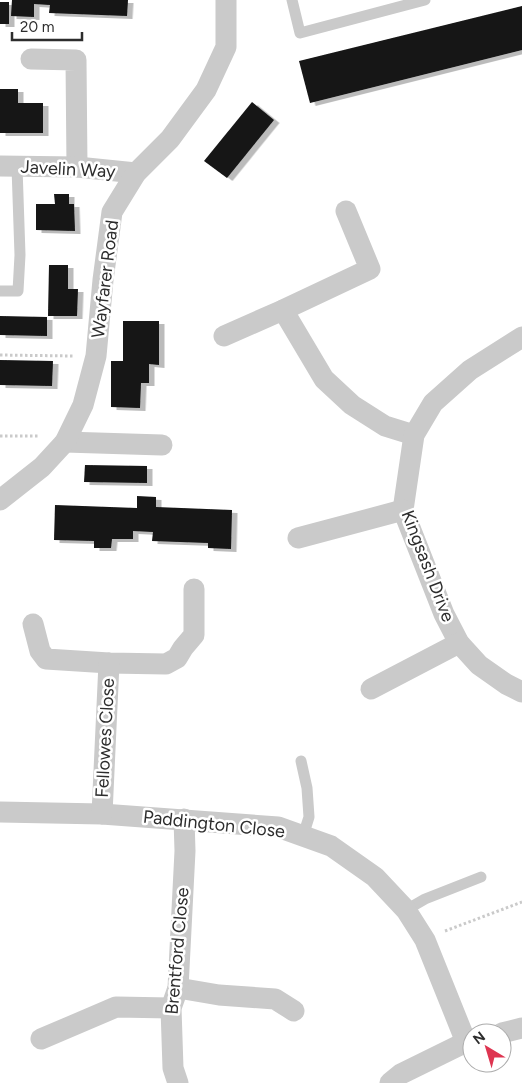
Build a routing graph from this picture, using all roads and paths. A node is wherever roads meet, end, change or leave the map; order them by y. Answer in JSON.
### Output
{"nodes":[{"id":1,"x":226,"y":0,"type":"edge"},
{"id":2,"x":292,"y":0,"type":"edge"},
{"id":3,"x":424,"y":0,"type":"edge"},
{"id":4,"x":390,"y":4,"type":"edge"},
{"id":5,"x":31,"y":59,"type":"dead end"},
{"id":6,"x":9,"y":166,"type":"edge"},
{"id":7,"x":77,"y":167,"type":"junction"},
{"id":8,"x":136,"y":173,"type":"junction"},
{"id":9,"x":346,"y":211,"type":"dead end"},
{"id":10,"x":0,"y":291,"type":"edge"},
{"id":11,"x":283,"y":310,"type":"junction"},
{"id":12,"x":224,"y":336,"type":"dead end"},
{"id":13,"x":522,"y":337,"type":"edge"},
{"id":14,"x":0,"y":355,"type":"edge"},
{"id":15,"x":96,"y":356,"type":"junction"},
{"id":16,"x":414,"y":435,"type":"junction"},
{"id":17,"x":0,"y":436,"type":"edge"},
{"id":18,"x":66,"y":439,"type":"junction"},
{"id":19,"x":162,"y":445,"type":"dead end"},
{"id":20,"x":0,"y":500,"type":"edge"},
{"id":21,"x":404,"y":510,"type":"junction"},
{"id":22,"x":298,"y":538,"type":"dead end"},
{"id":23,"x":194,"y":589,"type":"dead end"},
{"id":24,"x":33,"y":624,"type":"dead end"},
{"id":25,"x":459,"y":643,"type":"junction"},
{"id":26,"x":109,"y":663,"type":"junction"},
{"id":27,"x":371,"y":689,"type":"dead end"},
{"id":28,"x":522,"y":692,"type":"edge"},
{"id":29,"x":301,"y":761,"type":"dead end"},
{"id":30,"x":0,"y":812,"type":"edge"},
{"id":31,"x":102,"y":814,"type":"junction"},
{"id":32,"x":184,"y":819,"type":"junction"},
{"id":33,"x":303,"y":836,"type":"junction"},
{"id":34,"x":481,"y":876,"type":"dead end"},
{"id":35,"x":522,"y":902,"type":"edge"},
{"id":36,"x":406,"y":910,"type":"junction"},
{"id":37,"x":424,"y":940,"type":"junction"},
{"id":38,"x":178,"y":988,"type":"junction"},
{"id":39,"x":171,"y":1008,"type":"junction"},
{"id":40,"x":294,"y":1011,"type":"dead end"},
{"id":41,"x":462,"y":1025,"type":"edge"},
{"id":42,"x":41,"y":1039,"type":"dead end"},
{"id":43,"x":462,"y":1044,"type":"edge"},
{"id":44,"x":178,"y":1083,"type":"edge"},
{"id":45,"x":390,"y":1083,"type":"edge"}],
"edges":[{"from":1,"to":8,"type":"street","name":"Wayfarer Road"},
{"from":2,"to":4,"type":"lane"},
{"from":3,"to":4,"type":"lane"},
{"from":5,"to":7,"type":"street"},
{"from":6,"to":7,"type":"street","name":"Javelin Way"},
{"from":6,"to":10,"type":"lane"},
{"from":7,"to":8,"type":"street","name":"Javelin Way"},
{"from":8,"to":15,"type":"street","name":"Wayfarer Road"},
{"from":9,"to":11,"type":"street"},
{"from":11,"to":12,"type":"street"},
{"from":11,"to":16,"type":"street"},
{"from":13,"to":16,"type":"street","name":"Kingsash Drive"},
{"from":14,"to":15,"type":"path"},
{"from":15,"to":18,"type":"street","name":"Wayfarer Road"},
{"from":16,"to":21,"type":"street","name":"Kingsash Drive"},
{"from":17,"to":18,"type":"path"},
{"from":18,"to":19,"type":"street"},
{"from":18,"to":20,"type":"street","name":"Wayfarer Road"},
{"from":21,"to":22,"type":"street"},
{"from":21,"to":25,"type":"street","name":"Kingsash Drive"},
{"from":23,"to":26,"type":"street","name":"Fellowes Close"},
{"from":24,"to":26,"type":"street","name":"Fellowes Close"},
{"from":25,"to":27,"type":"street"},
{"from":25,"to":28,"type":"street","name":"Kingsash Drive"},
{"from":26,"to":31,"type":"street","name":"Fellowes Close"},
{"from":29,"to":33,"type":"lane"},
{"from":30,"to":31,"type":"street","name":"Paddington Close"},
{"from":31,"to":32,"type":"street","name":"Paddington Close"},
{"from":32,"to":33,"type":"street","name":"Paddington Close"},
{"from":32,"to":38,"type":"street","name":"Brentford Close"},
{"from":33,"to":36,"type":"street","name":"Paddington Close"},
{"from":34,"to":36,"type":"lane"},
{"from":35,"to":37,"type":"path"},
{"from":36,"to":37,"type":"street","name":"Paddington Close"},
{"from":37,"to":41,"type":"street","name":"Paddington Close"},
{"from":38,"to":39,"type":"street","name":"Brentford Close"},
{"from":38,"to":40,"type":"street"},
{"from":39,"to":42,"type":"street"},
{"from":39,"to":44,"type":"street","name":"Brentford Close"},
{"from":43,"to":45,"type":"street"}]}
